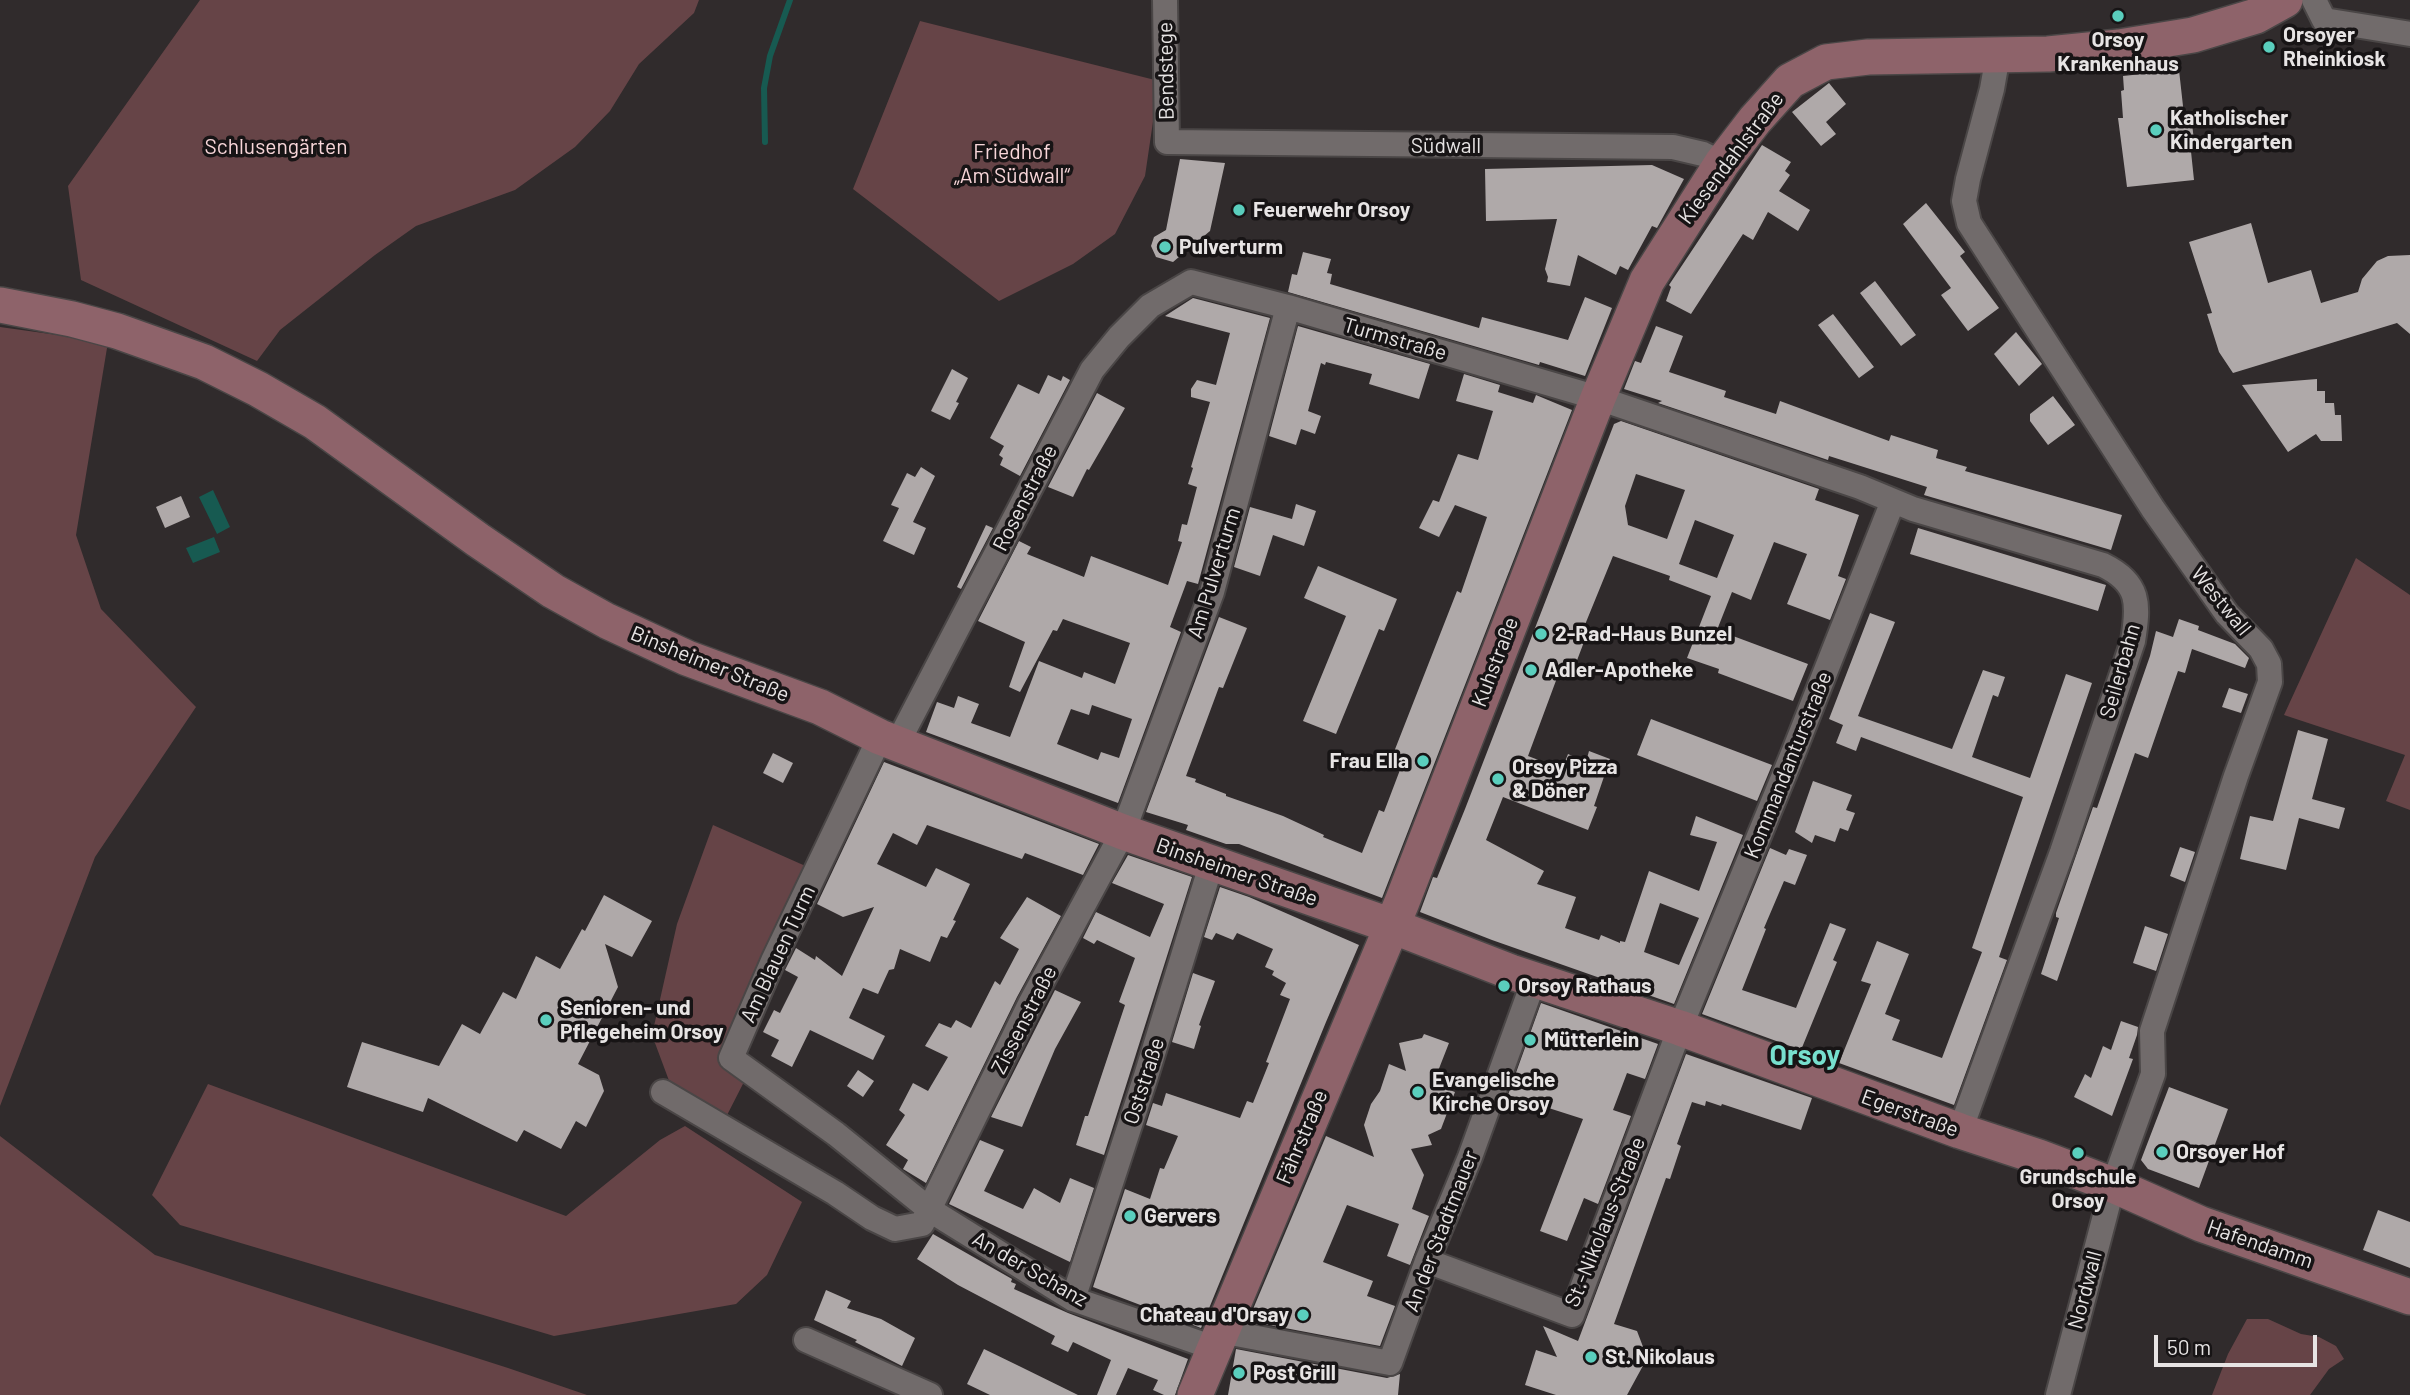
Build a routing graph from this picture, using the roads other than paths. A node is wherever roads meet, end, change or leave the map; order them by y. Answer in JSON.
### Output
{"nodes":[{"id":1,"x":1165,"y":0,"type":"edge"},
{"id":2,"x":2285,"y":0,"type":"edge"},
{"id":3,"x":2314,"y":0,"type":"edge"},
{"id":4,"x":2410,"y":34,"type":"edge"},
{"id":5,"x":1998,"y":55,"type":"junction"},
{"id":6,"x":1167,"y":142,"type":"joint"},
{"id":7,"x":1722,"y":163,"type":"junction"},
{"id":8,"x":1191,"y":282,"type":"joint"},
{"id":9,"x":0,"y":305,"type":"edge"},
{"id":10,"x":1288,"y":307,"type":"junction"},
{"id":11,"x":1598,"y":398,"type":"junction"},
{"id":12,"x":1893,"y":501,"type":"junction"},
{"id":13,"x":889,"y":741,"type":"junction"},
{"id":14,"x":1123,"y":832,"type":"junction"},
{"id":15,"x":1212,"y":862,"type":"junction"},
{"id":16,"x":1392,"y":926,"type":"junction"},
{"id":17,"x":1534,"y":980,"type":"junction"},
{"id":18,"x":1680,"y":1028,"type":"junction"},
{"id":19,"x":663,"y":1092,"type":"dead end"},
{"id":20,"x":1960,"y":1131,"type":"junction"},
{"id":21,"x":2113,"y":1185,"type":"junction"},
{"id":22,"x":930,"y":1210,"type":"junction"},
{"id":23,"x":1427,"y":1261,"type":"junction"},
{"id":24,"x":2410,"y":1297,"type":"edge"},
{"id":25,"x":1073,"y":1299,"type":"junction"},
{"id":26,"x":806,"y":1340,"type":"dead end"},
{"id":27,"x":1217,"y":1340,"type":"junction"},
{"id":28,"x":930,"y":1395,"type":"edge"},
{"id":29,"x":1195,"y":1395,"type":"edge"},
{"id":30,"x":2058,"y":1395,"type":"edge"}],
"edges":[{"from":1,"to":6,"type":"street","name":"Bendstege"},
{"from":2,"to":5,"type":"main road","name":"Kiesendahlstraße"},
{"from":3,"to":4,"type":"street"},
{"from":5,"to":7,"type":"main road","name":"Kiesendahlstraße"},
{"from":5,"to":21,"type":"street","name":"Westwall"},
{"from":6,"to":7,"type":"street","name":"Südwall"},
{"from":7,"to":11,"type":"main road","name":"Kiesendahlstraße"},
{"from":8,"to":10,"type":"street","name":"Turmstraße"},
{"from":8,"to":13,"type":"street","name":"Rosenstraße"},
{"from":9,"to":13,"type":"main road","name":"Binsheimer Straße"},
{"from":10,"to":11,"type":"street","name":"Turmstraße"},
{"from":10,"to":14,"type":"street","name":"Am Pulverturm"},
{"from":11,"to":12,"type":"street","name":"Seilerbahn"},
{"from":11,"to":16,"type":"main road","name":"Kuhstraße"},
{"from":12,"to":18,"type":"street","name":"Kommandanturstraße"},
{"from":12,"to":20,"type":"street","name":"Seilerbahn"},
{"from":13,"to":14,"type":"main road","name":"Binsheimer Straße"},
{"from":13,"to":22,"type":"street","name":"Am Blauen Turm"},
{"from":14,"to":15,"type":"main road","name":"Binsheimer Straße"},
{"from":14,"to":22,"type":"street","name":"Zissenstraße"},
{"from":15,"to":16,"type":"main road","name":"Binsheimer Straße"},
{"from":15,"to":25,"type":"street","name":"Oststraße"},
{"from":16,"to":17,"type":"main road","name":"Egerstraße"},
{"from":16,"to":27,"type":"main road","name":"Fährstraße"},
{"from":17,"to":18,"type":"main road","name":"Egerstraße"},
{"from":17,"to":23,"type":"street","name":"An der Stadtmauer"},
{"from":18,"to":20,"type":"main road","name":"Egerstraße"},
{"from":18,"to":23,"type":"street","name":"St.-Nikolaus-Straße"},
{"from":19,"to":22,"type":"street"},
{"from":20,"to":21,"type":"main road","name":"Egerstraße"},
{"from":21,"to":24,"type":"main road","name":"Hafendamm"},
{"from":21,"to":30,"type":"street","name":"Nordwall"},
{"from":22,"to":25,"type":"street","name":"An der Schanz"},
{"from":23,"to":27,"type":"street","name":"An der Stadtmauer"},
{"from":25,"to":27,"type":"street","name":"An der Schanz"},
{"from":26,"to":28,"type":"street"},
{"from":27,"to":29,"type":"main road","name":"Fährstraße"}]}
